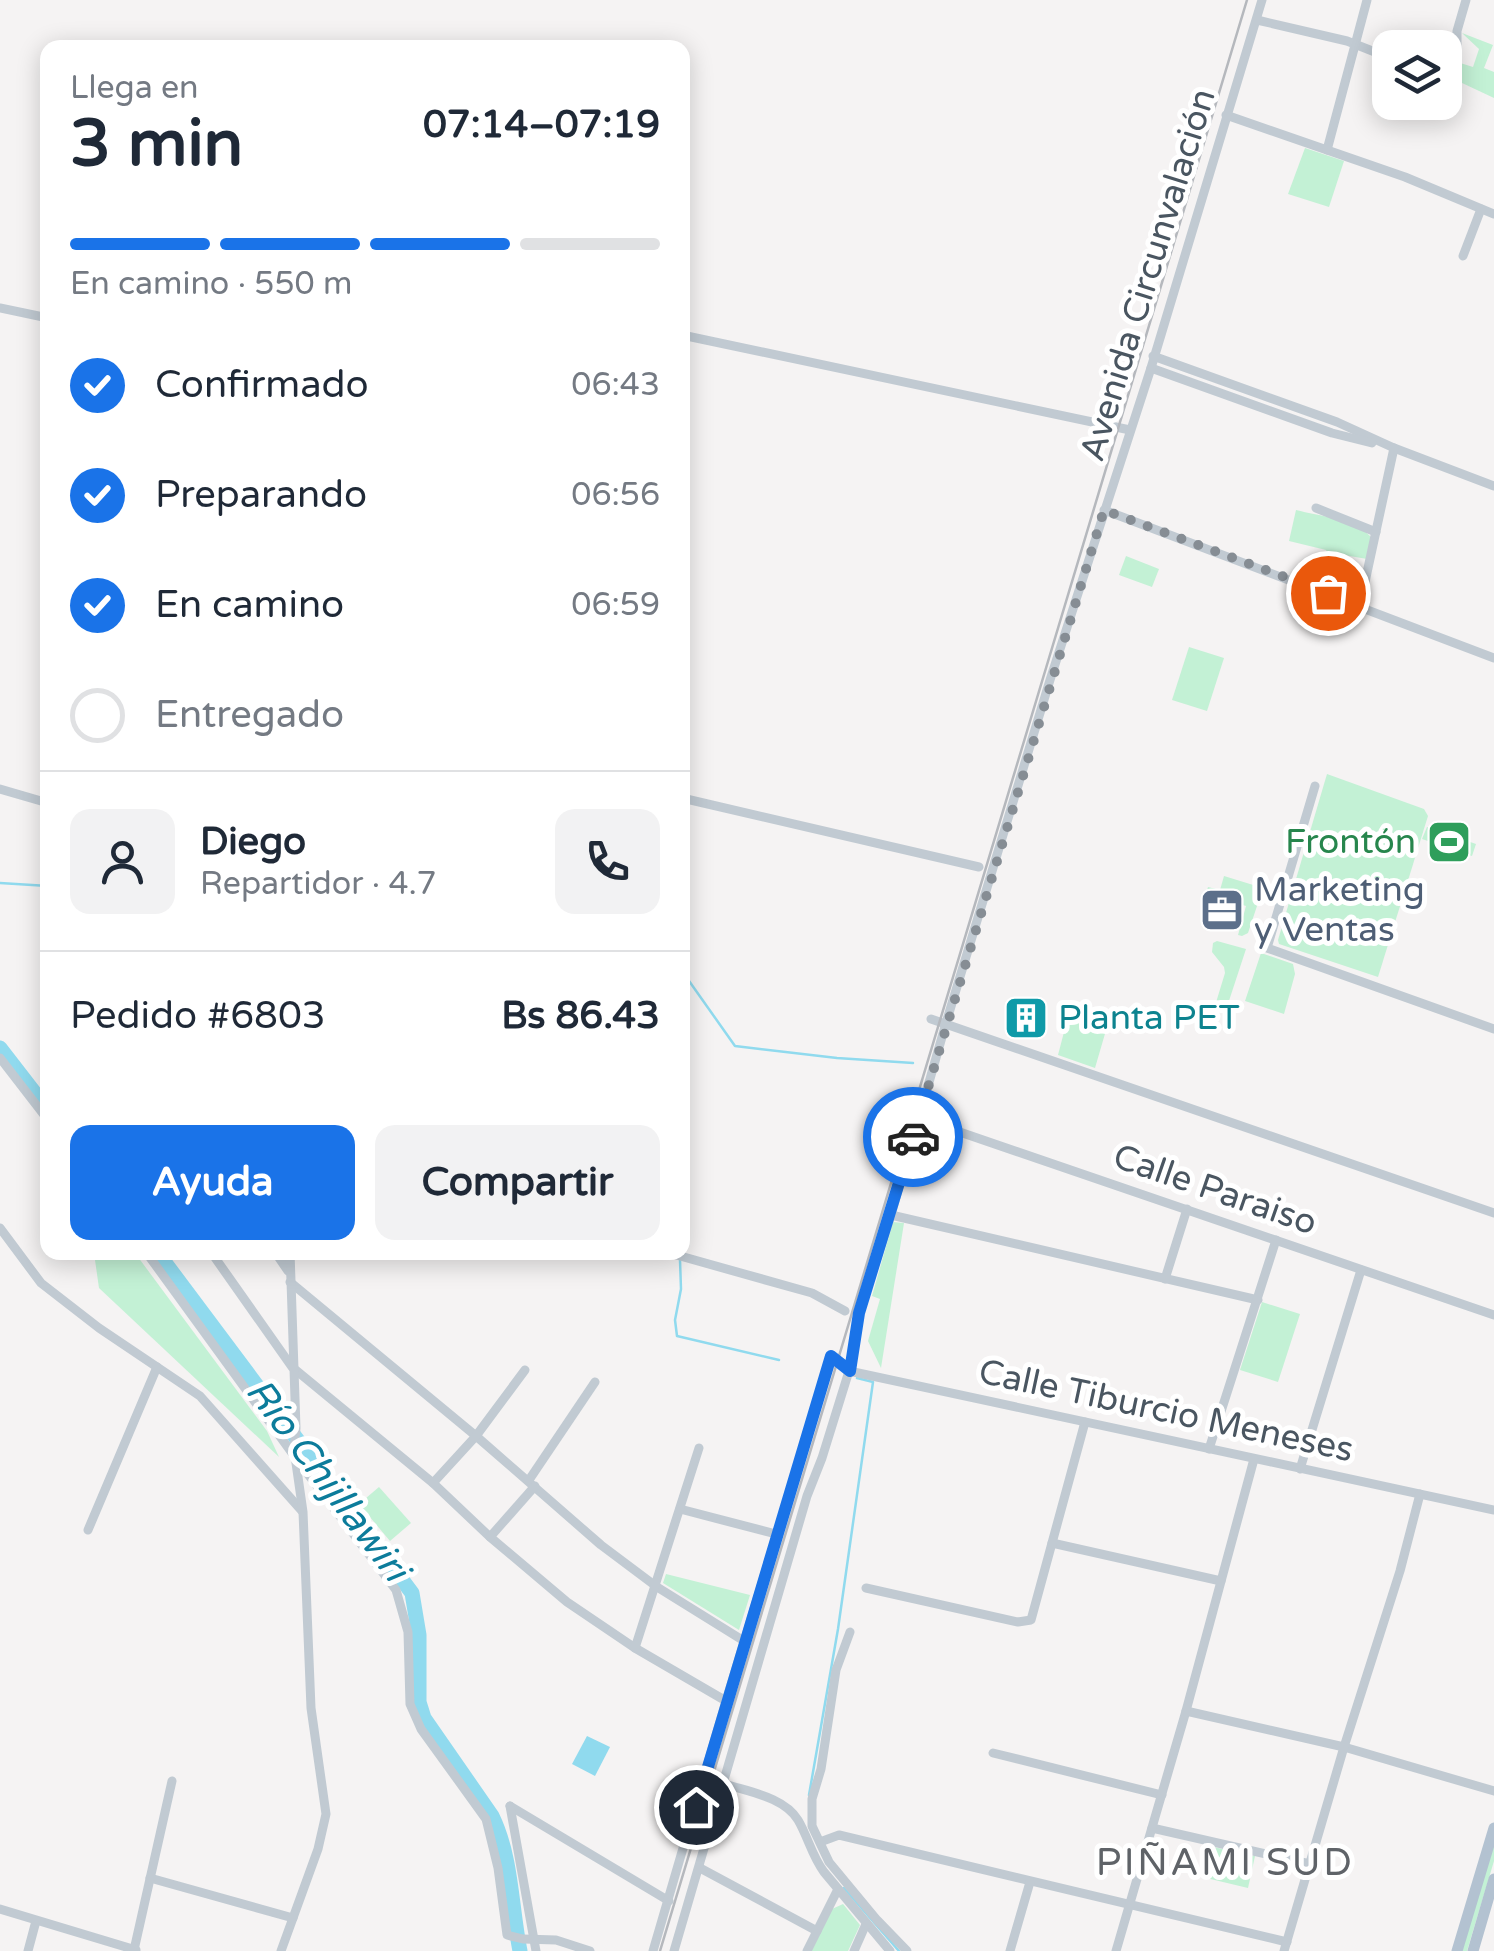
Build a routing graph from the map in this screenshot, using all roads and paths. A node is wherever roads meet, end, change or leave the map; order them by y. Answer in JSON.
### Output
{"nodes":[{"id":1,"x":1262,"y":0,"type":"edge"},
{"id":2,"x":1367,"y":0,"type":"edge"},
{"id":3,"x":1466,"y":0,"type":"edge"},
{"id":4,"x":1257,"y":20,"type":"junction"},
{"id":5,"x":1457,"y":30,"type":"edge"},
{"id":6,"x":1356,"y":45,"type":"junction"},
{"id":7,"x":1372,"y":51,"type":"edge"},
{"id":8,"x":1226,"y":115,"type":"junction"},
{"id":9,"x":1327,"y":150,"type":"junction"},
{"id":10,"x":1481,"y":209,"type":"junction"},
{"id":11,"x":1494,"y":214,"type":"edge"},
{"id":12,"x":1463,"y":256,"type":"dead end"},
{"id":13,"x":0,"y":308,"type":"edge"},
{"id":14,"x":40,"y":316,"type":"edge"},
{"id":15,"x":690,"y":337,"type":"edge"},
{"id":16,"x":1153,"y":356,"type":"junction"},
{"id":17,"x":1151,"y":368,"type":"junction"},
{"id":18,"x":1130,"y":430,"type":"junction"},
{"id":19,"x":1394,"y":448,"type":"junction"},
{"id":20,"x":1494,"y":486,"type":"edge"},
{"id":21,"x":1316,"y":508,"type":"dead end"},
{"id":22,"x":1104,"y":510,"type":"junction"},
{"id":23,"x":1376,"y":532,"type":"junction"},
{"id":24,"x":1360,"y":606,"type":"junction"},
{"id":25,"x":1494,"y":658,"type":"edge"},
{"id":26,"x":1315,"y":786,"type":"dead end"},
{"id":27,"x":0,"y":790,"type":"edge"},
{"id":28,"x":690,"y":800,"type":"edge"},
{"id":29,"x":40,"y":801,"type":"edge"},
{"id":30,"x":979,"y":866,"type":"dead end"},
{"id":31,"x":931,"y":1019,"type":"dead end"},
{"id":32,"x":946,"y":1023,"type":"junction"},
{"id":33,"x":1494,"y":1030,"type":"edge"},
{"id":34,"x":0,"y":1058,"type":"edge"},
{"id":35,"x":40,"y":1110,"type":"edge"},
{"id":36,"x":919,"y":1118,"type":"junction"},
{"id":37,"x":1187,"y":1209,"type":"junction"},
{"id":38,"x":1494,"y":1212,"type":"edge"},
{"id":39,"x":891,"y":1215,"type":"junction"},
{"id":40,"x":0,"y":1228,"type":"edge"},
{"id":41,"x":1276,"y":1240,"type":"junction"},
{"id":42,"x":690,"y":1259,"type":"edge"},
{"id":43,"x":152,"y":1260,"type":"edge"},
{"id":44,"x":217,"y":1260,"type":"edge"},
{"id":45,"x":280,"y":1260,"type":"edge"},
{"id":46,"x":290,"y":1260,"type":"edge"},
{"id":47,"x":1362,"y":1270,"type":"junction"},
{"id":48,"x":290,"y":1278,"type":"junction"},
{"id":49,"x":1165,"y":1279,"type":"junction"},
{"id":50,"x":1258,"y":1300,"type":"junction"},
{"id":51,"x":845,"y":1312,"type":"dead end"},
{"id":52,"x":1494,"y":1315,"type":"edge"},
{"id":53,"x":157,"y":1367,"type":"junction"},
{"id":54,"x":292,"y":1367,"type":"junction"},
{"id":55,"x":525,"y":1370,"type":"dead end"},
{"id":56,"x":850,"y":1371,"type":"junction"},
{"id":57,"x":595,"y":1382,"type":"dead end"},
{"id":58,"x":1085,"y":1422,"type":"junction"},
{"id":59,"x":476,"y":1436,"type":"junction"},
{"id":60,"x":699,"y":1448,"type":"dead end"},
{"id":61,"x":1210,"y":1449,"type":"junction"},
{"id":62,"x":294,"y":1453,"type":"junction"},
{"id":63,"x":1254,"y":1458,"type":"junction"},
{"id":64,"x":1300,"y":1469,"type":"junction"},
{"id":65,"x":433,"y":1483,"type":"junction"},
{"id":66,"x":532,"y":1483,"type":"junction"},
{"id":67,"x":1420,"y":1494,"type":"junction"},
{"id":68,"x":680,"y":1509,"type":"junction"},
{"id":69,"x":1494,"y":1510,"type":"edge"},
{"id":70,"x":303,"y":1512,"type":"junction"},
{"id":71,"x":88,"y":1530,"type":"dead end"},
{"id":72,"x":776,"y":1534,"type":"junction"},
{"id":73,"x":490,"y":1537,"type":"junction"},
{"id":74,"x":1052,"y":1543,"type":"junction"},
{"id":75,"x":1221,"y":1581,"type":"junction"},
{"id":76,"x":656,"y":1587,"type":"junction"},
{"id":77,"x":866,"y":1588,"type":"dead end"},
{"id":78,"x":850,"y":1632,"type":"dead end"},
{"id":79,"x":744,"y":1641,"type":"junction"},
{"id":80,"x":636,"y":1648,"type":"junction"},
{"id":81,"x":726,"y":1701,"type":"junction"},
{"id":82,"x":1186,"y":1711,"type":"junction"},
{"id":83,"x":714,"y":1745,"type":"junction"},
{"id":84,"x":1344,"y":1747,"type":"junction"},
{"id":85,"x":994,"y":1753,"type":"dead end"},
{"id":86,"x":730,"y":1762,"type":"junction"},
{"id":87,"x":172,"y":1781,"type":"dead end"},
{"id":88,"x":725,"y":1784,"type":"junction"},
{"id":89,"x":1494,"y":1791,"type":"edge"},
{"id":90,"x":1162,"y":1795,"type":"junction"},
{"id":91,"x":1152,"y":1828,"type":"junction"},
{"id":92,"x":1494,"y":1828,"type":"edge"},
{"id":93,"x":820,"y":1842,"type":"junction"},
{"id":94,"x":1310,"y":1864,"type":"junction"},
{"id":95,"x":700,"y":1868,"type":"junction"},
{"id":96,"x":150,"y":1878,"type":"junction"},
{"id":97,"x":1494,"y":1878,"type":"edge"},
{"id":98,"x":1030,"y":1882,"type":"junction"},
{"id":99,"x":838,"y":1889,"type":"junction"},
{"id":100,"x":669,"y":1900,"type":"junction"},
{"id":101,"x":1130,"y":1905,"type":"junction"},
{"id":102,"x":0,"y":1909,"type":"edge"},
{"id":103,"x":292,"y":1918,"type":"junction"},
{"id":104,"x":36,"y":1921,"type":"junction"},
{"id":105,"x":866,"y":1924,"type":"junction"},
{"id":106,"x":817,"y":1932,"type":"junction"},
{"id":107,"x":528,"y":1939,"type":"junction"},
{"id":108,"x":1285,"y":1946,"type":"edge"},
{"id":109,"x":130,"y":1950,"type":"edge"},
{"id":110,"x":28,"y":1951,"type":"edge"},
{"id":111,"x":281,"y":1951,"type":"edge"},
{"id":112,"x":536,"y":1951,"type":"edge"},
{"id":113,"x":590,"y":1951,"type":"edge"},
{"id":114,"x":653,"y":1951,"type":"edge"},
{"id":115,"x":674,"y":1951,"type":"edge"},
{"id":116,"x":807,"y":1951,"type":"edge"},
{"id":117,"x":854,"y":1951,"type":"edge"},
{"id":118,"x":890,"y":1951,"type":"edge"},
{"id":119,"x":907,"y":1951,"type":"edge"},
{"id":120,"x":1010,"y":1951,"type":"edge"},
{"id":121,"x":1116,"y":1951,"type":"edge"},
{"id":122,"x":1457,"y":1951,"type":"edge"},
{"id":123,"x":1473,"y":1951,"type":"edge"}],
"edges":[{"from":1,"to":4,"type":"street","name":"Avenida Circunvalación"},
{"from":2,"to":6,"type":"street"},
{"from":3,"to":5,"type":"street"},
{"from":4,"to":6,"type":"street"},
{"from":4,"to":8,"type":"street","name":"Avenida Circunvalación"},
{"from":6,"to":7,"type":"street"},
{"from":6,"to":9,"type":"street"},
{"from":8,"to":9,"type":"street"},
{"from":8,"to":16,"type":"street","name":"Avenida Circunvalación"},
{"from":9,"to":10,"type":"street"},
{"from":10,"to":11,"type":"street"},
{"from":10,"to":12,"type":"street"},
{"from":13,"to":14,"type":"street"},
{"from":15,"to":18,"type":"street"},
{"from":16,"to":17,"type":"street","name":"Avenida Circunvalación"},
{"from":16,"to":19,"type":"street"},
{"from":17,"to":18,"type":"street","name":"Avenida Circunvalación"},
{"from":17,"to":19,"type":"street"},
{"from":18,"to":22,"type":"street","name":"Avenida Circunvalación"},
{"from":19,"to":20,"type":"street"},
{"from":19,"to":23,"type":"street"},
{"from":21,"to":23,"type":"street"},
{"from":22,"to":24,"type":"street"},
{"from":22,"to":32,"type":"street","name":"Avenida Circunvalación"},
{"from":23,"to":24,"type":"street"},
{"from":24,"to":25,"type":"street"},
{"from":26,"to":33,"type":"street"},
{"from":27,"to":29,"type":"street"},
{"from":28,"to":30,"type":"street"},
{"from":31,"to":32,"type":"street"},
{"from":32,"to":36,"type":"street","name":"Avenida Circunvalación"},
{"from":32,"to":38,"type":"street"},
{"from":34,"to":35,"type":"street"},
{"from":36,"to":37,"type":"street","name":"Calle Paraiso"},
{"from":36,"to":39,"type":"street","name":"Avenida Circunvalación"},
{"from":37,"to":41,"type":"street","name":"Calle Paraiso"},
{"from":37,"to":49,"type":"street"},
{"from":39,"to":49,"type":"street"},
{"from":39,"to":56,"type":"street","name":"Avenida Circunvalación"},
{"from":40,"to":53,"type":"street"},
{"from":41,"to":47,"type":"street","name":"Calle Paraiso"},
{"from":41,"to":50,"type":"street"},
{"from":42,"to":51,"type":"street"},
{"from":43,"to":62,"type":"street"},
{"from":44,"to":54,"type":"street"},
{"from":45,"to":48,"type":"street"},
{"from":46,"to":48,"type":"street"},
{"from":47,"to":52,"type":"street","name":"Calle Paraiso"},
{"from":47,"to":64,"type":"street"},
{"from":48,"to":54,"type":"street"},
{"from":48,"to":59,"type":"street"},
{"from":49,"to":50,"type":"street"},
{"from":50,"to":61,"type":"street"},
{"from":53,"to":70,"type":"street"},
{"from":53,"to":71,"type":"street"},
{"from":54,"to":62,"type":"street"},
{"from":54,"to":65,"type":"street"},
{"from":55,"to":59,"type":"street"},
{"from":56,"to":58,"type":"street","name":"Calle Tiburcio Meneses"},
{"from":56,"to":72,"type":"street","name":"Calle Tiburcio Meneses"},
{"from":56,"to":86,"type":"street","name":"Avenida Circunvalación"},
{"from":57,"to":66,"type":"street"},
{"from":58,"to":61,"type":"street","name":"Calle Tiburcio Meneses"},
{"from":58,"to":74,"type":"street"},
{"from":59,"to":65,"type":"street"},
{"from":59,"to":66,"type":"street"},
{"from":60,"to":68,"type":"street"},
{"from":61,"to":63,"type":"street","name":"Calle Tiburcio Meneses"},
{"from":62,"to":70,"type":"street"},
{"from":62,"to":107,"type":"street"},
{"from":63,"to":64,"type":"street","name":"Calle Tiburcio Meneses"},
{"from":63,"to":75,"type":"street"},
{"from":64,"to":67,"type":"street","name":"Calle Tiburcio Meneses"},
{"from":65,"to":73,"type":"street"},
{"from":66,"to":73,"type":"street"},
{"from":66,"to":76,"type":"street"},
{"from":67,"to":69,"type":"street","name":"Calle Tiburcio Meneses"},
{"from":67,"to":84,"type":"street"},
{"from":68,"to":72,"type":"street"},
{"from":68,"to":76,"type":"street"},
{"from":70,"to":103,"type":"street"},
{"from":72,"to":79,"type":"street"},
{"from":73,"to":80,"type":"street"},
{"from":74,"to":75,"type":"street"},
{"from":74,"to":77,"type":"street"},
{"from":75,"to":82,"type":"street"},
{"from":76,"to":79,"type":"street"},
{"from":76,"to":80,"type":"street"},
{"from":78,"to":93,"type":"street"},
{"from":79,"to":81,"type":"street"},
{"from":80,"to":81,"type":"street"},
{"from":81,"to":83,"type":"street"},
{"from":82,"to":84,"type":"street"},
{"from":82,"to":90,"type":"street"},
{"from":83,"to":86,"type":"street"},
{"from":83,"to":100,"type":"street"},
{"from":84,"to":89,"type":"street"},
{"from":84,"to":94,"type":"street"},
{"from":85,"to":90,"type":"street"},
{"from":86,"to":88,"type":"street","name":"Avenida Circunvalación"},
{"from":87,"to":96,"type":"street"},
{"from":88,"to":95,"type":"street","name":"Avenida Circunvalación"},
{"from":88,"to":99,"type":"street"},
{"from":90,"to":91,"type":"street"},
{"from":91,"to":94,"type":"street"},
{"from":91,"to":101,"type":"street"},
{"from":92,"to":122,"type":"main road"},
{"from":93,"to":98,"type":"street"},
{"from":93,"to":119,"type":"street"},
{"from":94,"to":108,"type":"street"},
{"from":95,"to":106,"type":"street"},
{"from":95,"to":115,"type":"street","name":"Avenida Circunvalación"},
{"from":96,"to":103,"type":"street"},
{"from":96,"to":109,"type":"street"},
{"from":97,"to":123,"type":"main road"},
{"from":98,"to":101,"type":"street"},
{"from":98,"to":120,"type":"street"},
{"from":99,"to":105,"type":"street"},
{"from":99,"to":106,"type":"street"},
{"from":100,"to":107,"type":"street"},
{"from":100,"to":114,"type":"street"},
{"from":101,"to":108,"type":"street"},
{"from":101,"to":121,"type":"street"},
{"from":102,"to":104,"type":"street"},
{"from":103,"to":111,"type":"street"},
{"from":104,"to":109,"type":"street"},
{"from":104,"to":110,"type":"street"},
{"from":105,"to":117,"type":"street"},
{"from":105,"to":118,"type":"street"},
{"from":106,"to":116,"type":"street"},
{"from":107,"to":112,"type":"street"},
{"from":107,"to":113,"type":"street"}]}
